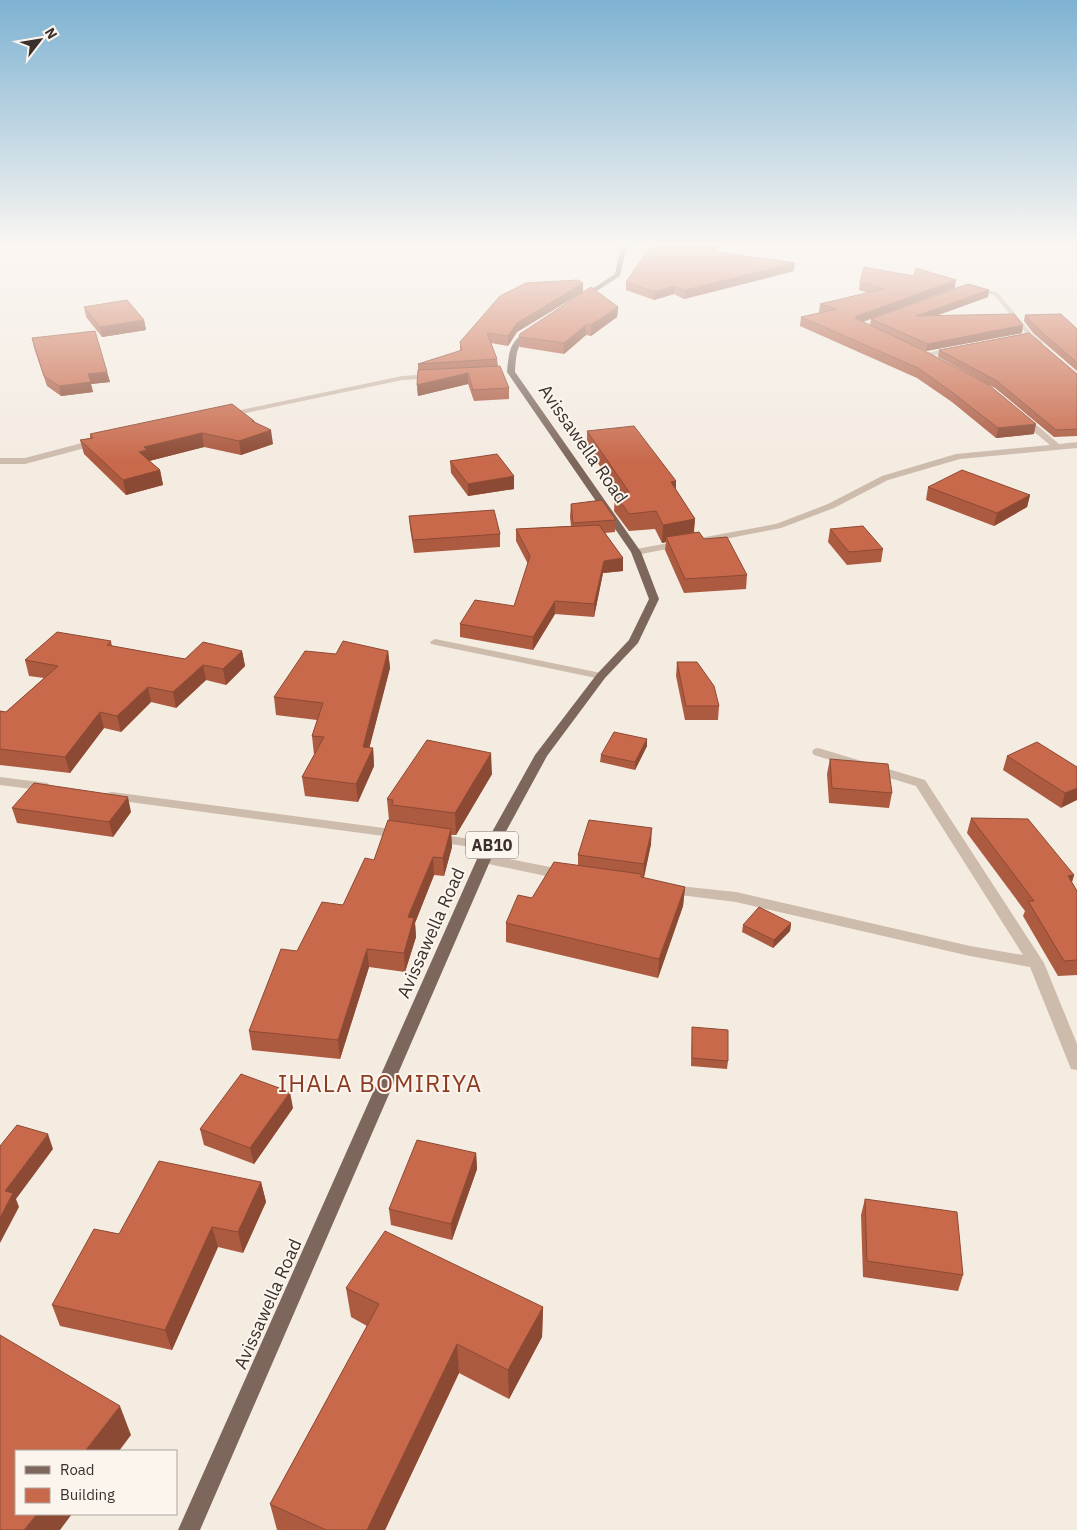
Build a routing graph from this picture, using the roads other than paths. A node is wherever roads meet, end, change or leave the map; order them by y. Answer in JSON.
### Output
{"nodes":[{"id":1,"x":1015,"y":317,"type":"edge"},
{"id":2,"x":545,"y":321,"type":"edge"},
{"id":3,"x":1030,"y":335,"type":"junction"},
{"id":4,"x":1020,"y":336,"type":"edge"},
{"id":5,"x":1044,"y":347,"type":"edge"},
{"id":6,"x":908,"y":348,"type":"edge"},
{"id":7,"x":963,"y":348,"type":"edge"},
{"id":8,"x":925,"y":355,"type":"junction"},
{"id":9,"x":933,"y":360,"type":"edge"},
{"id":10,"x":439,"y":376,"type":"edge"},
{"id":11,"x":1013,"y":410,"type":"edge"},
{"id":12,"x":222,"y":416,"type":"edge"},
{"id":13,"x":105,"y":440,"type":"edge"},
{"id":14,"x":1077,"y":445,"type":"edge"},
{"id":15,"x":1057,"y":447,"type":"junction"},
{"id":16,"x":0,"y":461,"type":"edge"},
{"id":17,"x":636,"y":552,"type":"junction"},
{"id":18,"x":435,"y":642,"type":"dead end"},
{"id":19,"x":601,"y":676,"type":"junction"},
{"id":20,"x":818,"y":752,"type":"dead end"},
{"id":21,"x":0,"y":781,"type":"edge"},
{"id":22,"x":59,"y":789,"type":"edge"},
{"id":23,"x":98,"y":794,"type":"edge"},
{"id":24,"x":491,"y":846,"type":"junction"},
{"id":25,"x":484,"y":859,"type":"junction"},
{"id":26,"x":576,"y":877,"type":"edge"},
{"id":27,"x":651,"y":888,"type":"edge"},
{"id":28,"x":1036,"y":963,"type":"junction"},
{"id":29,"x":1077,"y":1064,"type":"edge"},
{"id":30,"x":192,"y":1529,"type":"edge"}],
"edges":[{"from":1,"to":3,"type":"street"},
{"from":2,"to":17,"type":"main road","name":"Avissawella Road","number":"AB10"},
{"from":3,"to":4,"type":"street"},
{"from":3,"to":5,"type":"street"},
{"from":6,"to":8,"type":"street"},
{"from":7,"to":8,"type":"street"},
{"from":8,"to":9,"type":"street"},
{"from":10,"to":12,"type":"street"},
{"from":11,"to":15,"type":"street"},
{"from":13,"to":16,"type":"street"},
{"from":14,"to":15,"type":"street"},
{"from":15,"to":17,"type":"street"},
{"from":17,"to":19,"type":"main road","name":"Avissawella Road","number":"AB10"},
{"from":18,"to":19,"type":"street"},
{"from":19,"to":24,"type":"main road","name":"Avissawella Road","number":"AB10"},
{"from":20,"to":28,"type":"street"},
{"from":21,"to":22,"type":"street"},
{"from":23,"to":24,"type":"street"},
{"from":24,"to":25,"type":"main road","name":"Avissawella Road","number":"AB10"},
{"from":25,"to":26,"type":"street"},
{"from":25,"to":30,"type":"main road","name":"Avissawella Road","number":"AB10"},
{"from":27,"to":28,"type":"street"},
{"from":28,"to":29,"type":"street"}]}
